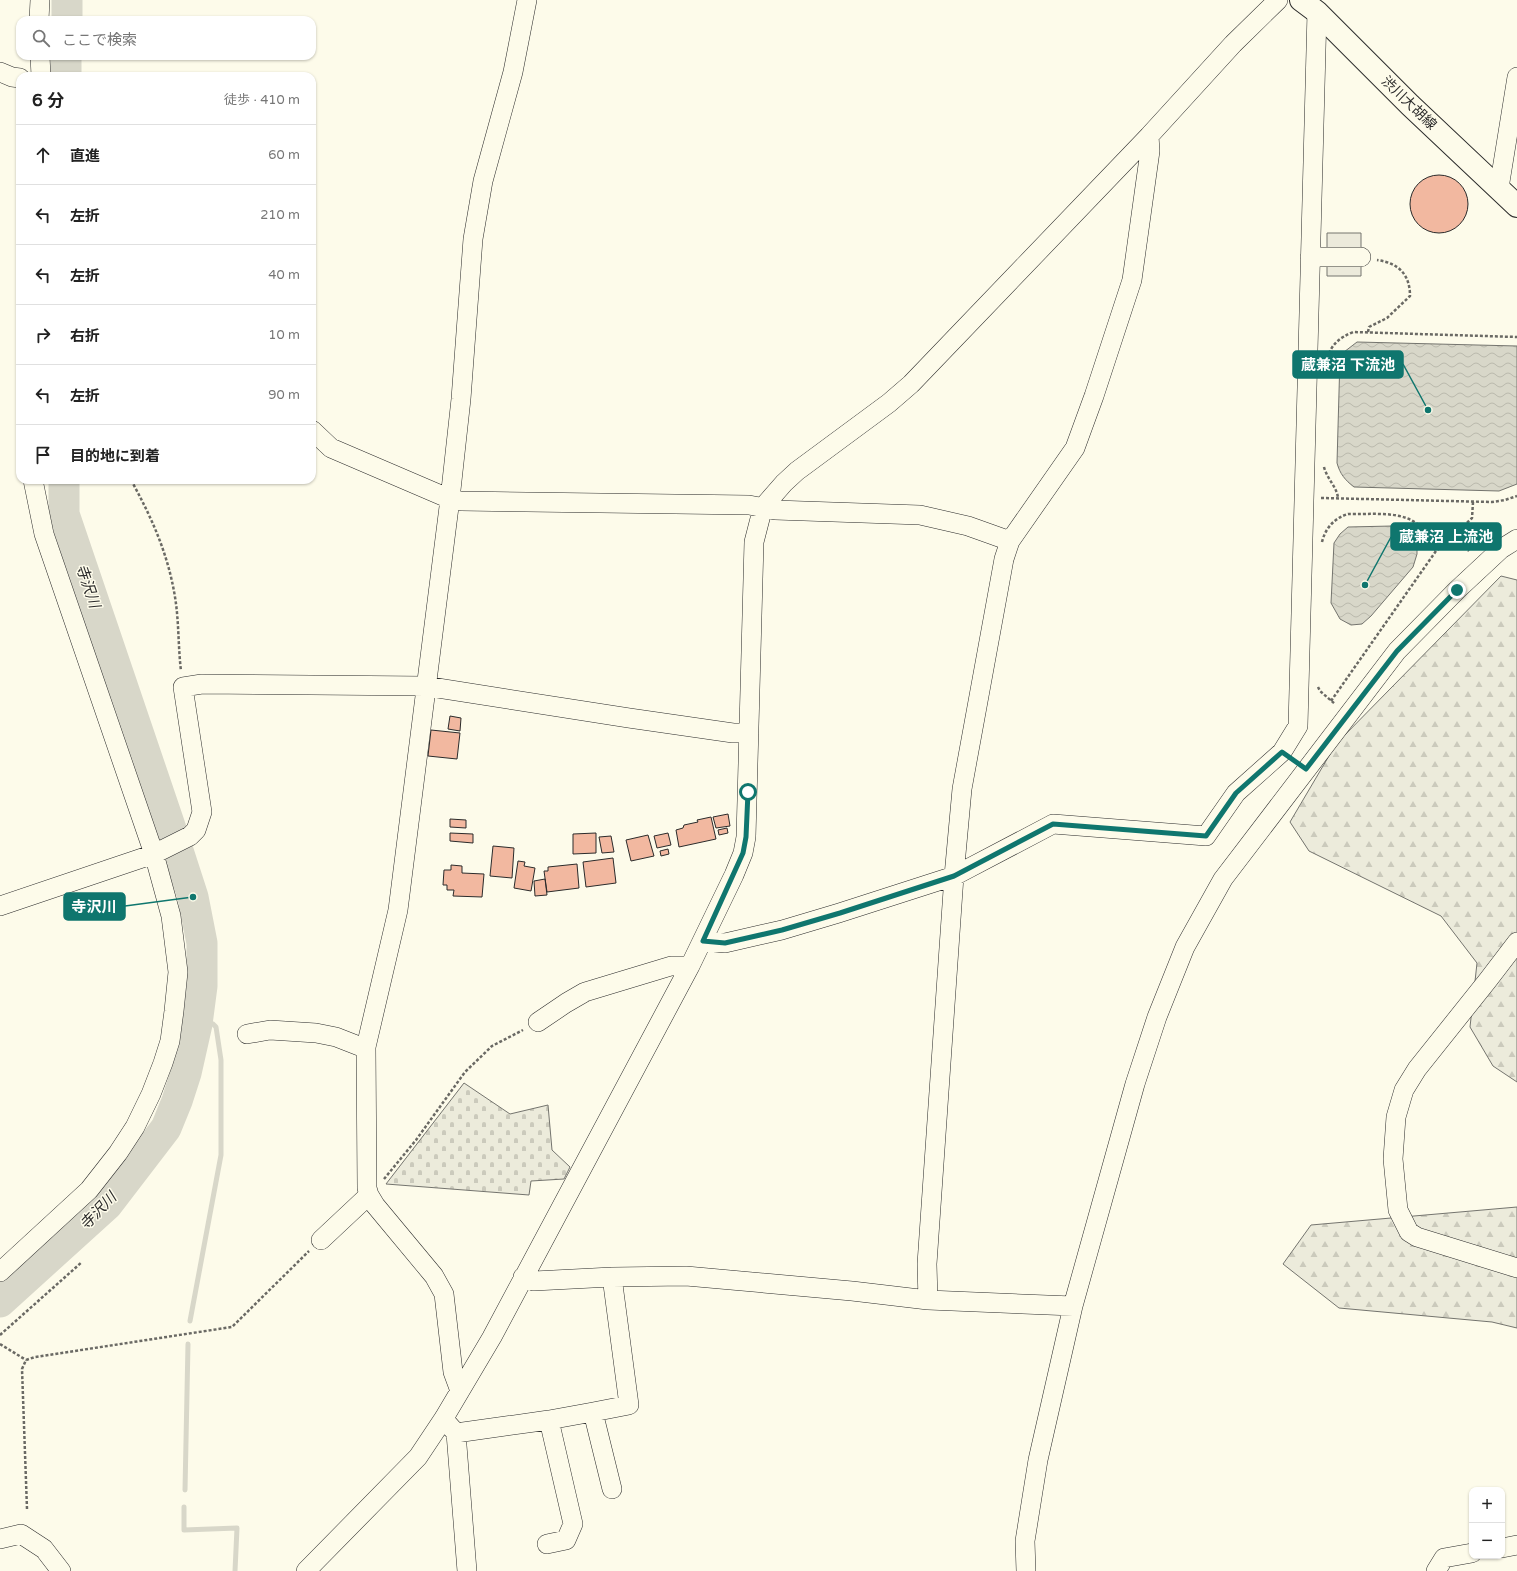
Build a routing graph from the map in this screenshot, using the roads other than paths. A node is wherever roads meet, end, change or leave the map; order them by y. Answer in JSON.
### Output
{"nodes":[{"id":1,"x":40,"y":0,"type":"edge"},
{"id":2,"x":527,"y":0,"type":"edge"},
{"id":3,"x":1278,"y":0,"type":"edge"},
{"id":4,"x":1309,"y":6,"type":"edge"},
{"id":5,"x":39,"y":16,"type":"edge"},
{"id":6,"x":40,"y":60,"type":"edge"},
{"id":7,"x":0,"y":72,"type":"edge"},
{"id":8,"x":41,"y":72,"type":"edge"},
{"id":9,"x":1517,"y":77,"type":"edge"},
{"id":10,"x":16,"y":78,"type":"edge"},
{"id":11,"x":1149,"y":136,"type":"junction"},
{"id":12,"x":1499,"y":188,"type":"junction"},
{"id":13,"x":1517,"y":206,"type":"edge"},
{"id":14,"x":1310,"y":257,"type":"junction"},
{"id":15,"x":1361,"y":257,"type":"road end"},
{"id":16,"x":316,"y":434,"type":"edge"},
{"id":17,"x":34,"y":484,"type":"edge"},
{"id":18,"x":450,"y":499,"type":"junction"},
{"id":19,"x":763,"y":508,"type":"junction"},
{"id":20,"x":1517,"y":539,"type":"edge"},
{"id":21,"x":1010,"y":541,"type":"junction"},
{"id":22,"x":425,"y":686,"type":"junction"},
{"id":23,"x":749,"y":733,"type":"junction"},
{"id":24,"x":1282,"y":752,"type":"junction"},
{"id":25,"x":1306,"y":769,"type":"junction"},
{"id":26,"x":159,"y":852,"type":"junction"},
{"id":27,"x":954,"y":876,"type":"junction"},
{"id":28,"x":0,"y":906,"type":"edge"},
{"id":29,"x":703,"y":941,"type":"junction"},
{"id":30,"x":1517,"y":942,"type":"edge"},
{"id":31,"x":690,"y":966,"type":"junction"},
{"id":32,"x":538,"y":1022,"type":"road end"},
{"id":33,"x":247,"y":1034,"type":"dead end"},
{"id":34,"x":366,"y":1047,"type":"junction"},
{"id":35,"x":369,"y":1195,"type":"junction"},
{"id":36,"x":321,"y":1240,"type":"road end"},
{"id":37,"x":1517,"y":1268,"type":"edge"},
{"id":38,"x":0,"y":1272,"type":"edge"},
{"id":39,"x":523,"y":1277,"type":"junction"},
{"id":40,"x":612,"y":1277,"type":"junction"},
{"id":41,"x":928,"y":1300,"type":"junction"},
{"id":42,"x":1073,"y":1306,"type":"junction"},
{"id":43,"x":460,"y":1391,"type":"junction"},
{"id":44,"x":593,"y":1412,"type":"junction"},
{"id":45,"x":444,"y":1418,"type":"junction"},
{"id":46,"x":549,"y":1420,"type":"junction"},
{"id":47,"x":456,"y":1433,"type":"junction"},
{"id":48,"x":612,"y":1489,"type":"dead end"},
{"id":49,"x":0,"y":1539,"type":"edge"},
{"id":50,"x":547,"y":1544,"type":"dead end"},
{"id":51,"x":1517,"y":1545,"type":"edge"},
{"id":52,"x":1505,"y":1547,"type":"edge"},
{"id":53,"x":1469,"y":1554,"type":"edge"},
{"id":54,"x":61,"y":1571,"type":"edge"},
{"id":55,"x":306,"y":1571,"type":"edge"},
{"id":56,"x":467,"y":1571,"type":"edge"},
{"id":57,"x":1026,"y":1571,"type":"edge"},
{"id":58,"x":1436,"y":1571,"type":"edge"}],
"edges":[{"from":1,"to":5,"type":"street"},
{"from":2,"to":18,"type":"street"},
{"from":3,"to":11,"type":"street"},
{"from":4,"to":12,"type":"main road","name":"渋川大胡線"},
{"from":4,"to":14,"type":"street"},
{"from":6,"to":8,"type":"street"},
{"from":7,"to":10,"type":"street"},
{"from":9,"to":12,"type":"street"},
{"from":11,"to":19,"type":"street"},
{"from":11,"to":21,"type":"street"},
{"from":12,"to":13,"type":"main road","name":"渋川大胡線"},
{"from":14,"to":15,"type":"street"},
{"from":14,"to":24,"type":"street"},
{"from":16,"to":18,"type":"street"},
{"from":17,"to":26,"type":"street"},
{"from":18,"to":19,"type":"street"},
{"from":18,"to":22,"type":"street"},
{"from":19,"to":21,"type":"street"},
{"from":19,"to":23,"type":"street"},
{"from":20,"to":25,"type":"street"},
{"from":21,"to":27,"type":"street"},
{"from":22,"to":23,"type":"street"},
{"from":22,"to":26,"type":"street"},
{"from":22,"to":34,"type":"street"},
{"from":23,"to":29,"type":"street"},
{"from":24,"to":25,"type":"street"},
{"from":24,"to":27,"type":"street"},
{"from":25,"to":42,"type":"street"},
{"from":26,"to":28,"type":"street"},
{"from":26,"to":38,"type":"street"},
{"from":27,"to":29,"type":"street"},
{"from":27,"to":41,"type":"street"},
{"from":29,"to":31,"type":"street"},
{"from":30,"to":37,"type":"street"},
{"from":31,"to":32,"type":"street"},
{"from":31,"to":39,"type":"street"},
{"from":33,"to":34,"type":"street"},
{"from":34,"to":35,"type":"street"},
{"from":35,"to":36,"type":"street"},
{"from":35,"to":43,"type":"street"},
{"from":39,"to":40,"type":"street"},
{"from":39,"to":43,"type":"street"},
{"from":40,"to":41,"type":"street"},
{"from":40,"to":44,"type":"street"},
{"from":41,"to":42,"type":"street"},
{"from":42,"to":57,"type":"street"},
{"from":43,"to":45,"type":"street"},
{"from":44,"to":46,"type":"street"},
{"from":44,"to":48,"type":"street"},
{"from":45,"to":47,"type":"street"},
{"from":45,"to":55,"type":"street"},
{"from":46,"to":47,"type":"street"},
{"from":46,"to":50,"type":"street"},
{"from":47,"to":56,"type":"street"},
{"from":49,"to":54,"type":"street"},
{"from":51,"to":52,"type":"street"},
{"from":53,"to":58,"type":"street"}]}
